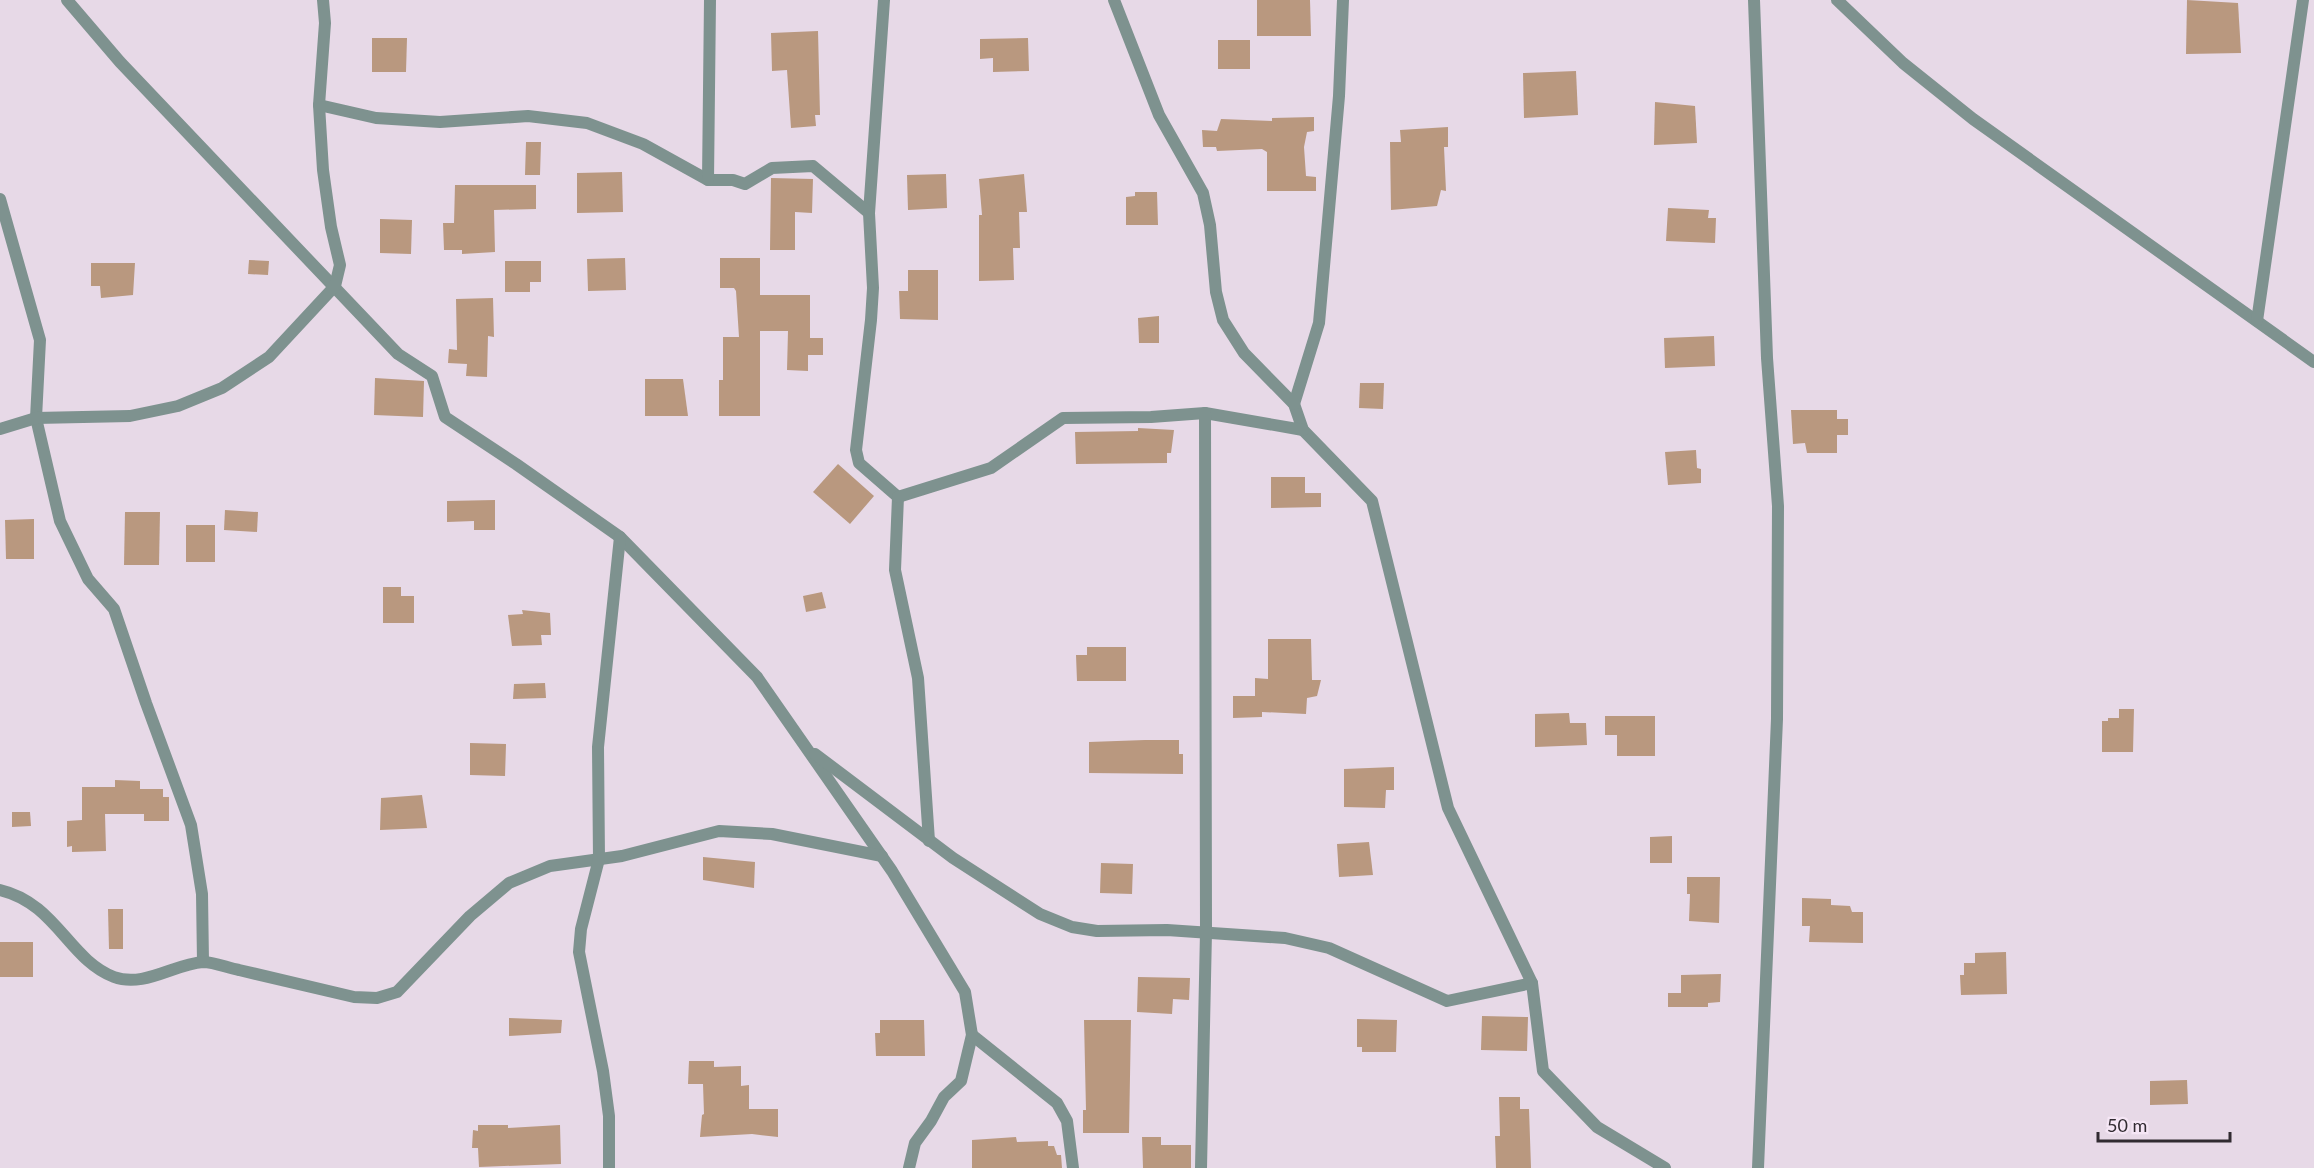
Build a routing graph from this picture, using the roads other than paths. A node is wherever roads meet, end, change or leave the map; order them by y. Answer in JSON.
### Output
{"nodes":[{"id":1,"x":67,"y":0,"type":"edge"},
{"id":2,"x":323,"y":0,"type":"edge"},
{"id":3,"x":710,"y":0,"type":"edge"},
{"id":4,"x":884,"y":0,"type":"edge"},
{"id":5,"x":1114,"y":0,"type":"edge"},
{"id":6,"x":1343,"y":0,"type":"edge"},
{"id":7,"x":1754,"y":0,"type":"edge"},
{"id":8,"x":1837,"y":0,"type":"edge"},
{"id":9,"x":2302,"y":0,"type":"edge"},
{"id":10,"x":319,"y":105,"type":"junction"},
{"id":11,"x":708,"y":180,"type":"junction"},
{"id":12,"x":0,"y":199,"type":"edge"},
{"id":13,"x":869,"y":213,"type":"junction"},
{"id":14,"x":335,"y":286,"type":"junction"},
{"id":15,"x":2257,"y":321,"type":"junction"},
{"id":16,"x":2314,"y":362,"type":"edge"},
{"id":17,"x":1293,"y":404,"type":"junction"},
{"id":18,"x":1204,"y":413,"type":"junction"},
{"id":19,"x":36,"y":418,"type":"junction"},
{"id":20,"x":0,"y":429,"type":"edge"},
{"id":21,"x":1303,"y":430,"type":"junction"},
{"id":22,"x":898,"y":497,"type":"junction"},
{"id":23,"x":620,"y":537,"type":"junction"},
{"id":24,"x":807,"y":748,"type":"junction"},
{"id":25,"x":929,"y":841,"type":"junction"},
{"id":26,"x":882,"y":855,"type":"junction"},
{"id":27,"x":599,"y":859,"type":"junction"},
{"id":28,"x":0,"y":890,"type":"edge"},
{"id":29,"x":1206,"y":932,"type":"junction"},
{"id":30,"x":203,"y":962,"type":"junction"},
{"id":31,"x":1532,"y":983,"type":"junction"},
{"id":32,"x":972,"y":1035,"type":"junction"},
{"id":33,"x":609,"y":1168,"type":"edge"},
{"id":34,"x":909,"y":1168,"type":"edge"},
{"id":35,"x":1073,"y":1168,"type":"edge"},
{"id":36,"x":1201,"y":1168,"type":"edge"},
{"id":37,"x":1665,"y":1168,"type":"edge"},
{"id":38,"x":1758,"y":1168,"type":"edge"}],
"edges":[{"from":1,"to":14,"type":"street"},
{"from":2,"to":10,"type":"street"},
{"from":3,"to":11,"type":"street"},
{"from":4,"to":13,"type":"street"},
{"from":5,"to":17,"type":"street"},
{"from":6,"to":17,"type":"street"},
{"from":7,"to":38,"type":"street"},
{"from":8,"to":15,"type":"street"},
{"from":9,"to":15,"type":"street"},
{"from":10,"to":11,"type":"street"},
{"from":10,"to":14,"type":"street"},
{"from":11,"to":13,"type":"street"},
{"from":12,"to":19,"type":"street"},
{"from":13,"to":22,"type":"street"},
{"from":14,"to":19,"type":"street"},
{"from":14,"to":23,"type":"street"},
{"from":15,"to":16,"type":"street"},
{"from":17,"to":21,"type":"street"},
{"from":18,"to":21,"type":"street"},
{"from":18,"to":22,"type":"street"},
{"from":18,"to":29,"type":"street"},
{"from":19,"to":20,"type":"street"},
{"from":19,"to":30,"type":"street"},
{"from":21,"to":31,"type":"street"},
{"from":22,"to":25,"type":"street"},
{"from":23,"to":24,"type":"street"},
{"from":23,"to":27,"type":"street"},
{"from":24,"to":25,"type":"street"},
{"from":24,"to":26,"type":"street"},
{"from":25,"to":29,"type":"street"},
{"from":26,"to":27,"type":"street"},
{"from":26,"to":32,"type":"street"},
{"from":27,"to":30,"type":"street"},
{"from":27,"to":33,"type":"street"},
{"from":28,"to":30,"type":"street"},
{"from":29,"to":31,"type":"street"},
{"from":29,"to":36,"type":"street"},
{"from":31,"to":37,"type":"street"},
{"from":32,"to":34,"type":"street"},
{"from":32,"to":35,"type":"street"}]}
